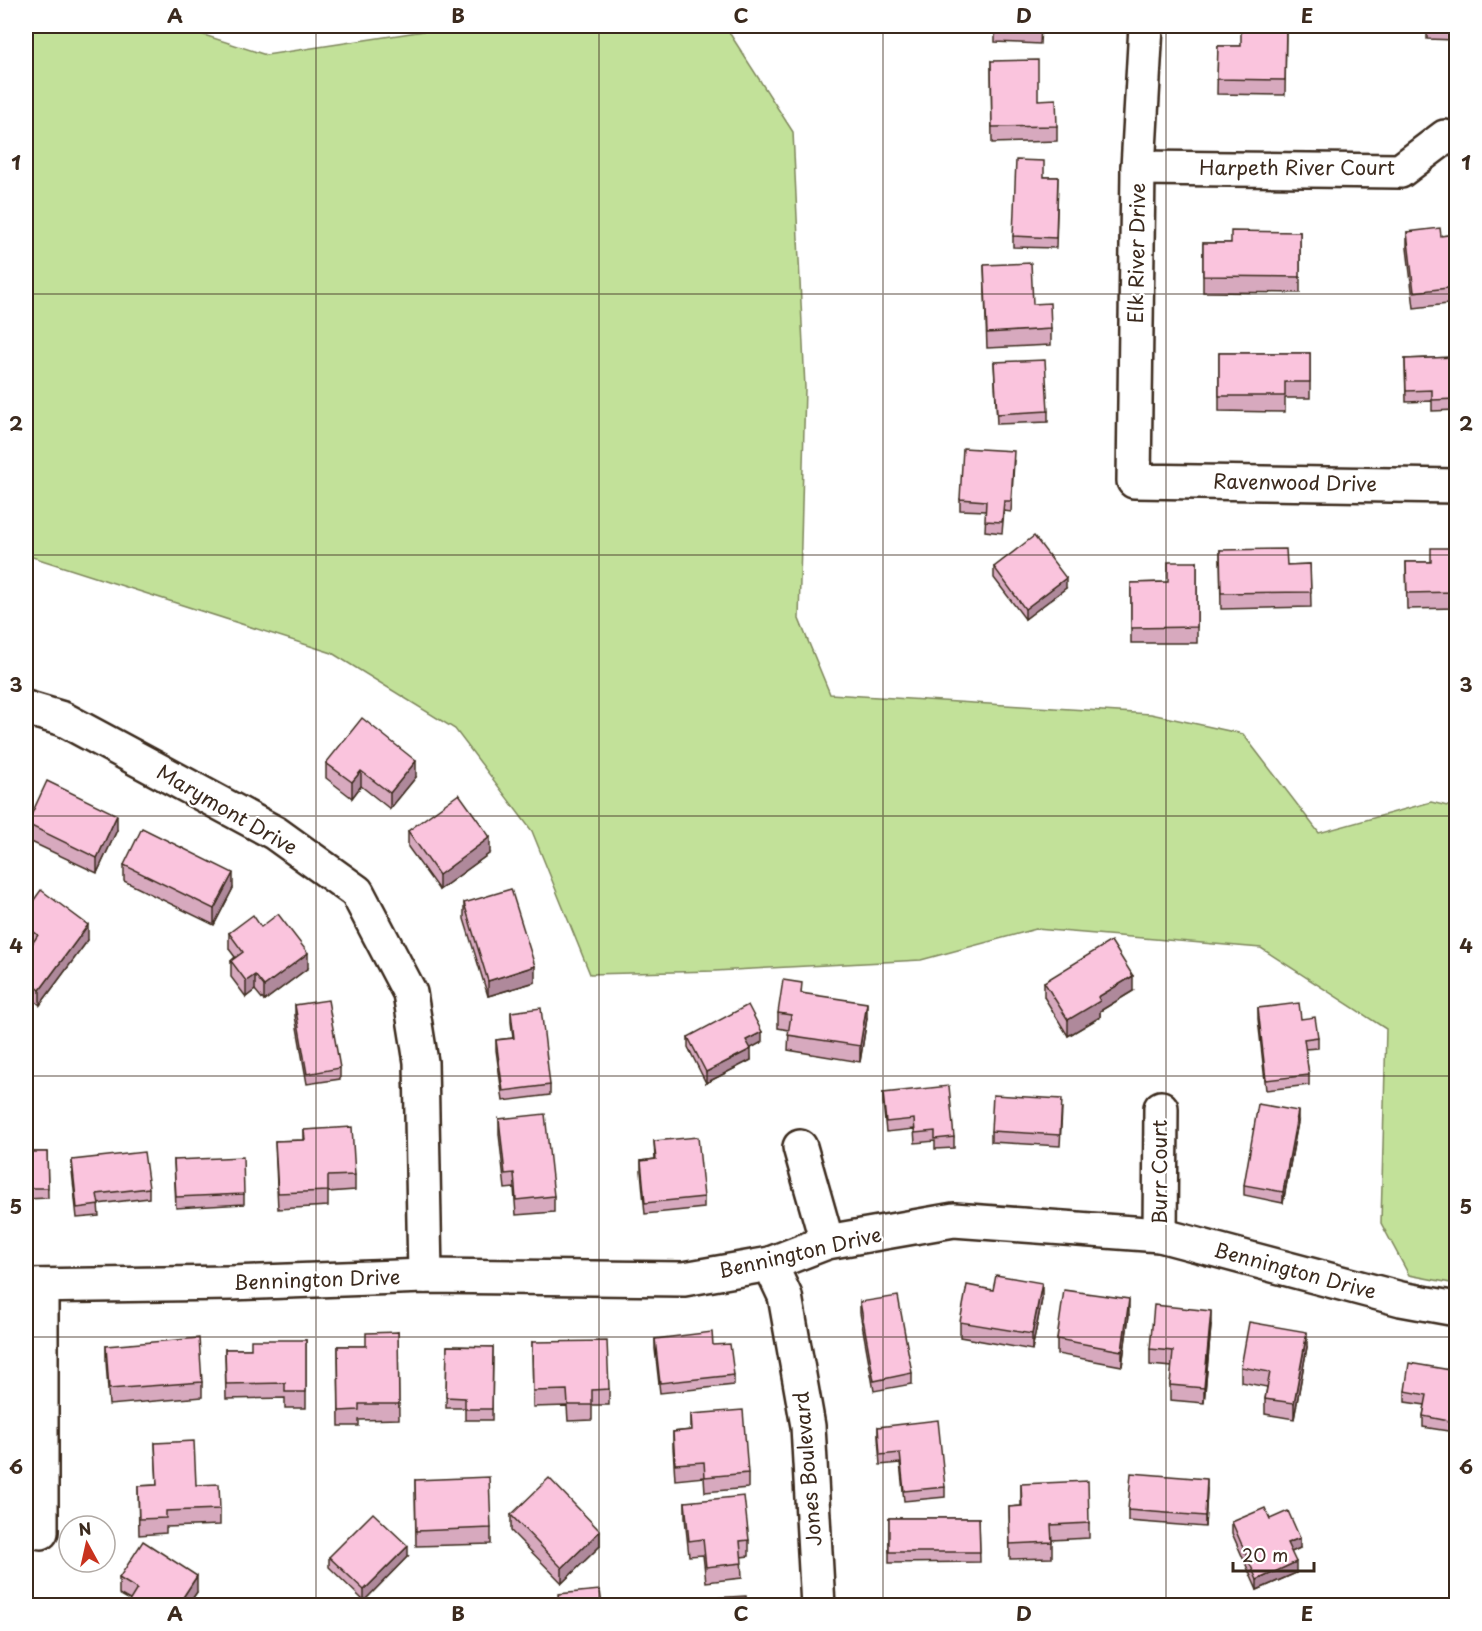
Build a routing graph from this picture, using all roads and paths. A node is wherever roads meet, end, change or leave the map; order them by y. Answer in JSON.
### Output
{"nodes":[{"id":1,"x":1146,"y":26,"type":"edge"},
{"id":2,"x":1445,"y":137,"type":"dead end"},
{"id":3,"x":1138,"y":168,"type":"junction"},
{"id":4,"x":1134,"y":481,"type":"joint"},
{"id":5,"x":1456,"y":486,"type":"edge"},
{"id":6,"x":26,"y":708,"type":"edge"},
{"id":7,"x":1161,"y":1108,"type":"dead end"},
{"id":8,"x":800,"y":1147,"type":"dead end"},
{"id":9,"x":1160,"y":1235,"type":"junction"},
{"id":10,"x":828,"y":1242,"type":"junction"},
{"id":11,"x":770,"y":1264,"type":"junction"},
{"id":12,"x":425,"y":1276,"type":"junction"},
{"id":13,"x":33,"y":1286,"type":"edge"},
{"id":14,"x":1456,"y":1310,"type":"edge"},
{"id":15,"x":41,"y":1532,"type":"dead end"},
{"id":16,"x":818,"y":1605,"type":"edge"}],
"edges":[{"from":1,"to":3,"type":"street","name":"Elk River Drive"},
{"from":2,"to":3,"type":"street","name":"Harpeth River Court"},
{"from":3,"to":4,"type":"street","name":"Elk River Drive"},
{"from":4,"to":5,"type":"street","name":"Ravenwood Drive"},
{"from":6,"to":12,"type":"street","name":"Marymont Drive"},
{"from":7,"to":9,"type":"street","name":"Burr Court"},
{"from":8,"to":10,"type":"street"},
{"from":9,"to":10,"type":"street","name":"Bennington Drive"},
{"from":9,"to":14,"type":"street","name":"Bennington Drive"},
{"from":10,"to":11,"type":"street","name":"Bennington Drive"},
{"from":11,"to":12,"type":"street","name":"Bennington Drive"},
{"from":11,"to":16,"type":"street","name":"Jones Boulevard"},
{"from":12,"to":13,"type":"street","name":"Bennington Drive"},
{"from":13,"to":15,"type":"street"}]}
